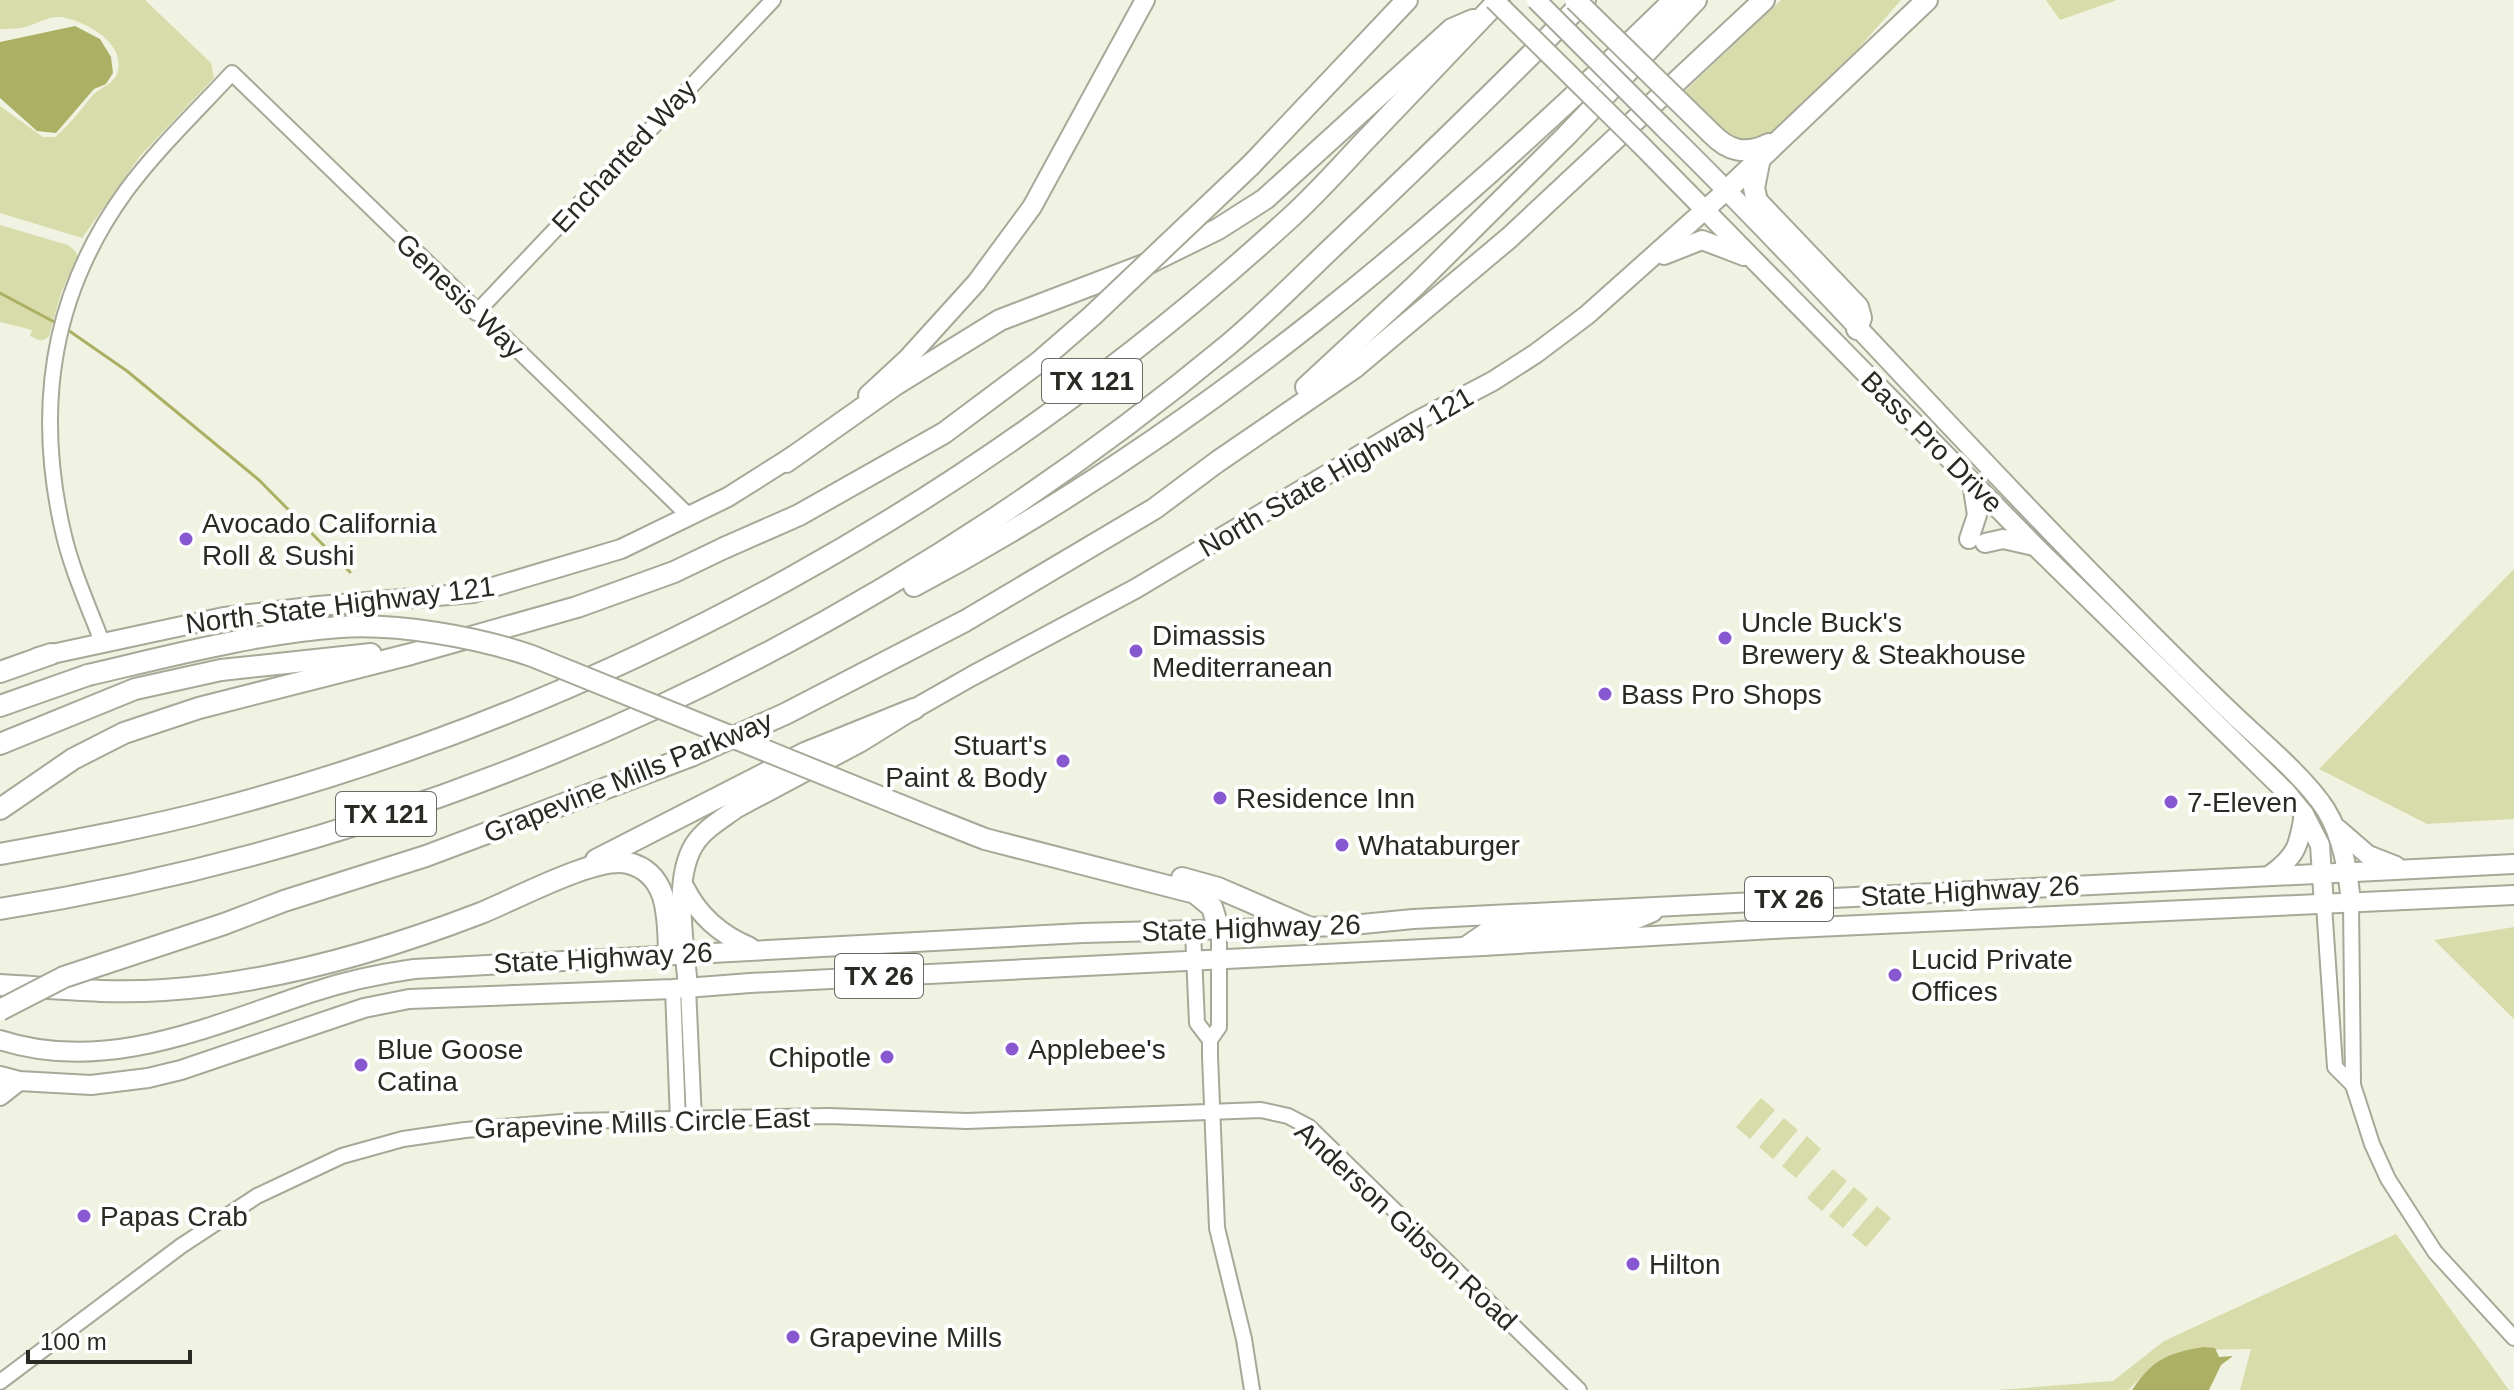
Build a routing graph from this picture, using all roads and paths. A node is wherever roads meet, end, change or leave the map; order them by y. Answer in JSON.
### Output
{"nodes":[{"id":1,"x":773,"y":0,"type":"edge"},
{"id":2,"x":1145,"y":0,"type":"edge"},
{"id":3,"x":1407,"y":0,"type":"edge"},
{"id":4,"x":1536,"y":0,"type":"edge"},
{"id":5,"x":1575,"y":0,"type":"edge"},
{"id":6,"x":1585,"y":0,"type":"edge"},
{"id":7,"x":1674,"y":0,"type":"edge"},
{"id":8,"x":1696,"y":0,"type":"edge"},
{"id":9,"x":1764,"y":0,"type":"edge"},
{"id":10,"x":1921,"y":3,"type":"edge"},
{"id":11,"x":1493,"y":5,"type":"edge"},
{"id":12,"x":1780,"y":139,"type":"junction"},
{"id":13,"x":1760,"y":158,"type":"junction"},
{"id":14,"x":1727,"y":190,"type":"junction"},
{"id":15,"x":1705,"y":210,"type":"junction"},
{"id":16,"x":1755,"y":261,"type":"junction"},
{"id":17,"x":1644,"y":266,"type":"junction"},
{"id":18,"x":476,"y":313,"type":"junction"},
{"id":19,"x":1857,"y":329,"type":"junction"},
{"id":20,"x":786,"y":462,"type":"junction"},
{"id":21,"x":1217,"y":462,"type":"junction"},
{"id":22,"x":1972,"y":482,"type":"junction"},
{"id":23,"x":689,"y":516,"type":"junction"},
{"id":24,"x":2036,"y":547,"type":"junction"},
{"id":25,"x":832,"y":619,"type":"junction"},
{"id":26,"x":102,"y":642,"type":"junction"},
{"id":27,"x":427,"y":649,"type":"junction"},
{"id":28,"x":51,"y":654,"type":"joint"},
{"id":29,"x":0,"y":669,"type":"edge"},
{"id":30,"x":0,"y":706,"type":"edge"},
{"id":31,"x":914,"y":709,"type":"junction"},
{"id":32,"x":0,"y":744,"type":"edge"},
{"id":33,"x":0,"y":809,"type":"edge"},
{"id":34,"x":2326,"y":810,"type":"junction"},
{"id":35,"x":2304,"y":814,"type":"junction"},
{"id":36,"x":0,"y":854,"type":"edge"},
{"id":37,"x":2514,"y":864,"type":"edge"},
{"id":38,"x":1097,"y":866,"type":"junction"},
{"id":39,"x":2411,"y":869,"type":"junction"},
{"id":40,"x":579,"y":871,"type":"junction"},
{"id":41,"x":2348,"y":872,"type":"junction"},
{"id":42,"x":2322,"y":873,"type":"junction"},
{"id":43,"x":2270,"y":875,"type":"junction"},
{"id":44,"x":682,"y":881,"type":"junction"},
{"id":45,"x":1976,"y":891,"type":"junction"},
{"id":46,"x":2514,"y":895,"type":"edge"},
{"id":47,"x":2351,"y":903,"type":"junction"},
{"id":48,"x":2324,"y":905,"type":"junction"},
{"id":49,"x":1662,"y":907,"type":"junction"},
{"id":50,"x":0,"y":909,"type":"edge"},
{"id":51,"x":1451,"y":917,"type":"junction"},
{"id":52,"x":1977,"y":919,"type":"junction"},
{"id":53,"x":1308,"y":927,"type":"junction"},
{"id":54,"x":1219,"y":930,"type":"junction"},
{"id":55,"x":1193,"y":932,"type":"junction"},
{"id":56,"x":1465,"y":947,"type":"junction"},
{"id":57,"x":756,"y":950,"type":"junction"},
{"id":58,"x":677,"y":953,"type":"junction"},
{"id":59,"x":1346,"y":953,"type":"junction"},
{"id":60,"x":1219,"y":959,"type":"junction"},
{"id":61,"x":1194,"y":961,"type":"junction"},
{"id":62,"x":0,"y":985,"type":"edge"},
{"id":63,"x":681,"y":988,"type":"junction"},
{"id":64,"x":0,"y":1010,"type":"edge"},
{"id":65,"x":0,"y":1040,"type":"edge"},
{"id":66,"x":1210,"y":1040,"type":"junction"},
{"id":67,"x":0,"y":1076,"type":"edge"},
{"id":68,"x":19,"y":1081,"type":"junction"},
{"id":69,"x":2353,"y":1085,"type":"junction"},
{"id":70,"x":0,"y":1096,"type":"edge"},
{"id":71,"x":1211,"y":1110,"type":"junction"},
{"id":72,"x":678,"y":1120,"type":"junction"},
{"id":73,"x":694,"y":1120,"type":"junction"},
{"id":74,"x":2514,"y":1338,"type":"edge"},
{"id":75,"x":0,"y":1382,"type":"edge"},
{"id":76,"x":1252,"y":1390,"type":"edge"},
{"id":77,"x":1579,"y":1390,"type":"edge"}],
"edges":[{"from":1,"to":18,"type":"street","name":"Enchanted Way"},
{"from":2,"to":20,"type":"main road","name":"North State Highway 121"},
{"from":3,"to":27,"type":"highway","bridge":true},
{"from":4,"to":14,"type":"main road","name":"Bass Pro Drive","bridge":true},
{"from":5,"to":12,"type":"highway","bridge":true},
{"from":6,"to":25,"type":"highway","number":"TX 121"},
{"from":7,"to":25,"type":"highway"},
{"from":8,"to":21,"type":"highway"},
{"from":9,"to":21,"type":"highway"},
{"from":10,"to":12,"type":"highway"},
{"from":11,"to":15,"type":"main road","name":"Bass Pro Drive","bridge":true},
{"from":11,"to":20,"type":"highway"},
{"from":11,"to":36,"type":"highway","number":"TX 121"},
{"from":12,"to":13,"type":"highway"},
{"from":13,"to":14,"type":"highway"},
{"from":13,"to":19,"type":"highway"},
{"from":14,"to":15,"type":"main road","name":"North State Highway 121"},
{"from":14,"to":19,"type":"main road","name":"Bass Pro Drive"},
{"from":15,"to":16,"type":"main road","name":"Bass Pro Drive"},
{"from":15,"to":17,"type":"main road","name":"North State Highway 121"},
{"from":16,"to":17,"type":"main road"},
{"from":16,"to":22,"type":"main road","name":"Bass Pro Drive"},
{"from":17,"to":31,"type":"main road","name":"North State Highway 121"},
{"from":18,"to":23,"type":"street","name":"Genesis Way"},
{"from":18,"to":26,"type":"street","name":"Genesis Way"},
{"from":19,"to":34,"type":"main road","name":"Bass Pro Drive"},
{"from":20,"to":23,"type":"main road","name":"North State Highway 121"},
{"from":21,"to":64,"type":"highway","name":"Grapevine Mills Parkway","bridge":true},
{"from":22,"to":24,"type":"main road","name":"Bass Pro Drive"},
{"from":22,"to":24,"type":"main road"},
{"from":23,"to":26,"type":"main road","name":"North State Highway 121"},
{"from":24,"to":35,"type":"main road","name":"Bass Pro Drive"},
{"from":25,"to":50,"type":"highway","number":"TX 121"},
{"from":26,"to":28,"type":"main road","name":"North State Highway 121"},
{"from":27,"to":32,"type":"highway"},
{"from":27,"to":33,"type":"highway"},
{"from":28,"to":29,"type":"highway"},
{"from":30,"to":38,"type":"highway","bridge":true},
{"from":31,"to":40,"type":"highway"},
{"from":31,"to":44,"type":"main road","name":"North State Highway 121"},
{"from":34,"to":39,"type":"main road"},
{"from":34,"to":41,"type":"main road","name":"Bass Pro Drive"},
{"from":35,"to":42,"type":"main road","name":"Bass Pro Drive"},
{"from":35,"to":43,"type":"main road"},
{"from":37,"to":39,"type":"main road","name":"State Highway 26","number":"TX 26"},
{"from":38,"to":53,"type":"highway"},
{"from":38,"to":54,"type":"highway"},
{"from":39,"to":41,"type":"main road","name":"State Highway 26","number":"TX 26"},
{"from":40,"to":58,"type":"highway"},
{"from":40,"to":62,"type":"highway"},
{"from":41,"to":42,"type":"main road","name":"State Highway 26","number":"TX 26"},
{"from":41,"to":47,"type":"main road","name":"Bass Pro Drive"},
{"from":42,"to":43,"type":"main road","name":"State Highway 26","number":"TX 26"},
{"from":42,"to":48,"type":"main road","name":"Bass Pro Drive"},
{"from":43,"to":45,"type":"main road","name":"State Highway 26","number":"TX 26"},
{"from":44,"to":57,"type":"main road"},
{"from":44,"to":58,"type":"main road"},
{"from":45,"to":49,"type":"main road","name":"State Highway 26","number":"TX 26"},
{"from":45,"to":52,"type":"main road"},
{"from":46,"to":47,"type":"main road","name":"State Highway 26","number":"TX 26"},
{"from":47,"to":48,"type":"main road","name":"State Highway 26","number":"TX 26"},
{"from":47,"to":69,"type":"street"},
{"from":48,"to":52,"type":"main road","name":"State Highway 26","number":"TX 26"},
{"from":48,"to":69,"type":"street"},
{"from":49,"to":51,"type":"main road","name":"State Highway 26","number":"TX 26"},
{"from":49,"to":56,"type":"main road"},
{"from":51,"to":53,"type":"main road","name":"State Highway 26","number":"TX 26"},
{"from":51,"to":59,"type":"main road"},
{"from":52,"to":56,"type":"main road","name":"State Highway 26","number":"TX 26"},
{"from":53,"to":54,"type":"main road","name":"State Highway 26","number":"TX 26"},
{"from":54,"to":55,"type":"main road","name":"State Highway 26","number":"TX 26"},
{"from":54,"to":60,"type":"street"},
{"from":55,"to":57,"type":"main road","name":"State Highway 26","number":"TX 26"},
{"from":55,"to":61,"type":"street"},
{"from":56,"to":59,"type":"main road","name":"State Highway 26","number":"TX 26"},
{"from":57,"to":58,"type":"main road","name":"State Highway 26","number":"TX 26"},
{"from":58,"to":63,"type":"main road"},
{"from":58,"to":65,"type":"main road","name":"State Highway 26","number":"TX 26"},
{"from":59,"to":60,"type":"main road","name":"State Highway 26","number":"TX 26"},
{"from":60,"to":61,"type":"main road","name":"State Highway 26","number":"TX 26"},
{"from":60,"to":66,"type":"street"},
{"from":61,"to":63,"type":"main road","name":"State Highway 26","number":"TX 26"},
{"from":61,"to":66,"type":"street"},
{"from":63,"to":68,"type":"main road","name":"State Highway 26","number":"TX 26"},
{"from":63,"to":72,"type":"street"},
{"from":63,"to":73,"type":"street"},
{"from":66,"to":71,"type":"street"},
{"from":67,"to":68,"type":"main road"},
{"from":68,"to":70,"type":"main road"},
{"from":69,"to":74,"type":"street"},
{"from":71,"to":73,"type":"street","name":"Grapevine Mills Circle East"},
{"from":71,"to":76,"type":"street"},
{"from":71,"to":77,"type":"street","name":"Anderson Gibson Road"},
{"from":72,"to":73,"type":"street","name":"Grapevine Mills Circle East"},
{"from":72,"to":75,"type":"street","name":"Grapevine Mills Circle East"}]}
